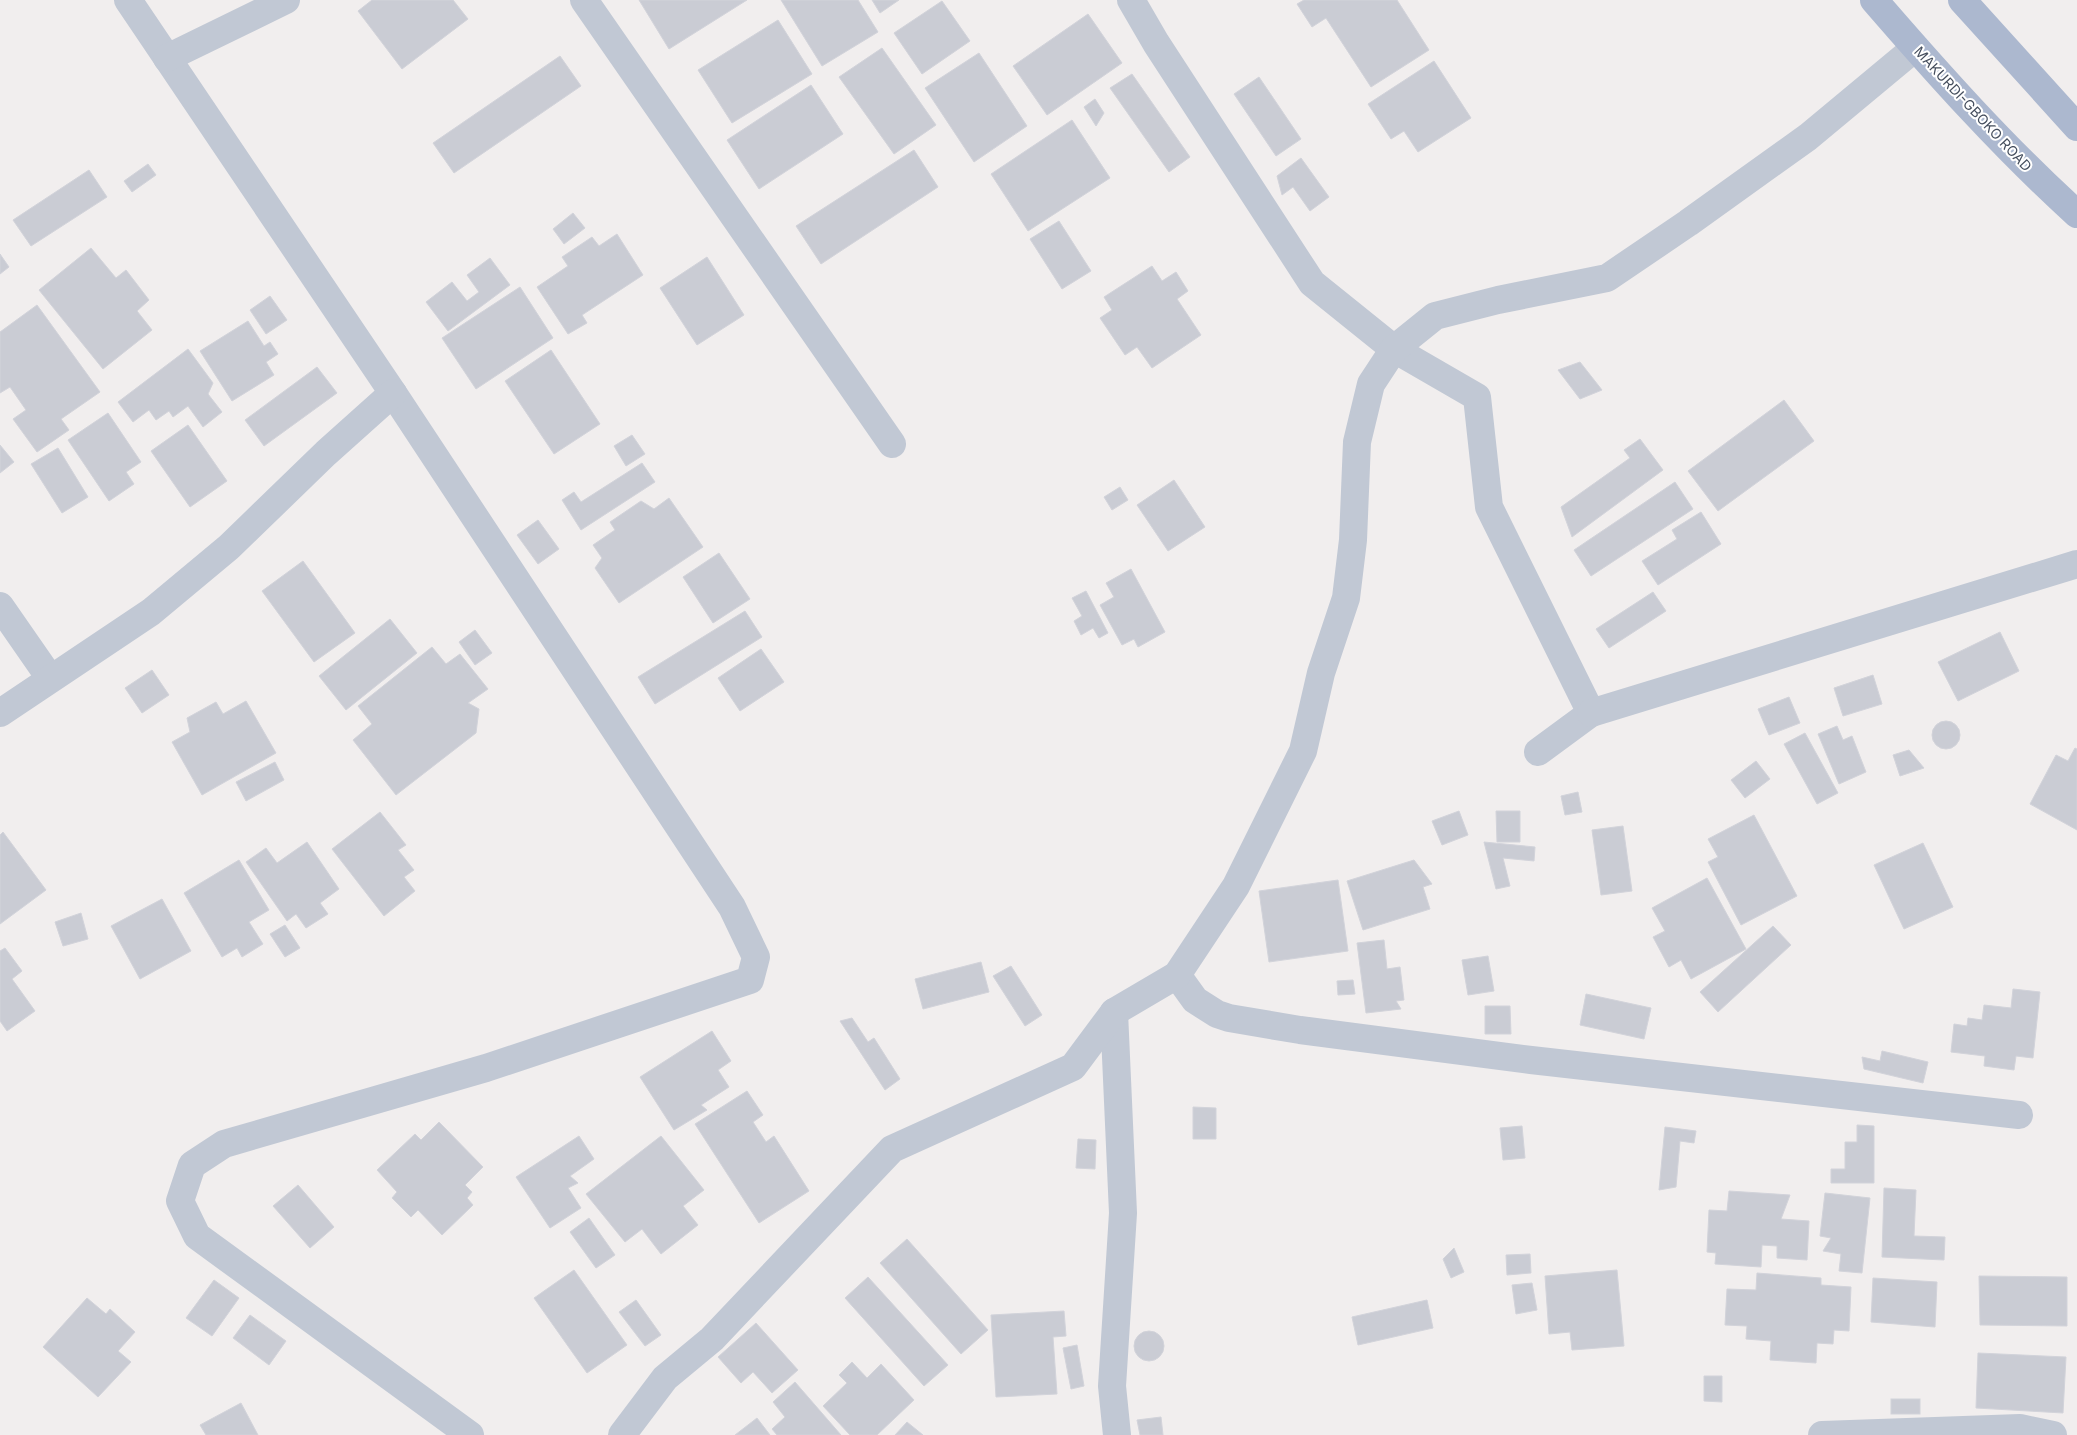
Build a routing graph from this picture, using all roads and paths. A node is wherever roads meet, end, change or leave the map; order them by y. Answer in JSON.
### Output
{"nodes":[{"id":1,"x":128,"y":0,"type":"edge"},
{"id":2,"x":286,"y":0,"type":"edge"},
{"id":3,"x":584,"y":0,"type":"edge"},
{"id":4,"x":1132,"y":0,"type":"edge"},
{"id":5,"x":1874,"y":0,"type":"edge"},
{"id":6,"x":1962,"y":0,"type":"edge"},
{"id":7,"x":1915,"y":48,"type":"junction"},
{"id":8,"x":167,"y":58,"type":"junction"},
{"id":9,"x":2077,"y":127,"type":"edge"},
{"id":10,"x":2077,"y":214,"type":"edge"},
{"id":11,"x":1394,"y":349,"type":"junction"},
{"id":12,"x":393,"y":393,"type":"junction"},
{"id":13,"x":892,"y":444,"type":"dead end"},
{"id":14,"x":2077,"y":564,"type":"edge"},
{"id":15,"x":0,"y":606,"type":"edge"},
{"id":16,"x":50,"y":678,"type":"junction"},
{"id":17,"x":0,"y":712,"type":"edge"},
{"id":18,"x":1591,"y":713,"type":"junction"},
{"id":19,"x":1538,"y":752,"type":"dead end"},
{"id":20,"x":1177,"y":976,"type":"junction"},
{"id":21,"x":1114,"y":1012,"type":"junction"},
{"id":22,"x":2019,"y":1115,"type":"dead end"},
{"id":23,"x":470,"y":1435,"type":"edge"},
{"id":24,"x":622,"y":1435,"type":"edge"},
{"id":25,"x":1117,"y":1435,"type":"edge"},
{"id":26,"x":1822,"y":1435,"type":"edge"},
{"id":27,"x":2053,"y":1435,"type":"edge"}],
"edges":[{"from":1,"to":8,"type":"street"},
{"from":2,"to":8,"type":"street"},
{"from":3,"to":13,"type":"street"},
{"from":4,"to":11,"type":"street"},
{"from":5,"to":7,"type":"main road","name":"MAKURDI-GBOKO ROAD"},
{"from":6,"to":9,"type":"main road"},
{"from":7,"to":10,"type":"main road","name":"MAKURDI-GBOKO ROAD"},
{"from":7,"to":11,"type":"street"},
{"from":8,"to":12,"type":"street"},
{"from":11,"to":18,"type":"street"},
{"from":11,"to":20,"type":"street"},
{"from":12,"to":16,"type":"street"},
{"from":12,"to":23,"type":"street"},
{"from":14,"to":18,"type":"street"},
{"from":15,"to":16,"type":"street"},
{"from":16,"to":17,"type":"street"},
{"from":18,"to":19,"type":"street"},
{"from":20,"to":21,"type":"street"},
{"from":20,"to":22,"type":"street"},
{"from":21,"to":24,"type":"street"},
{"from":21,"to":25,"type":"street"},
{"from":26,"to":27,"type":"street"}]}
